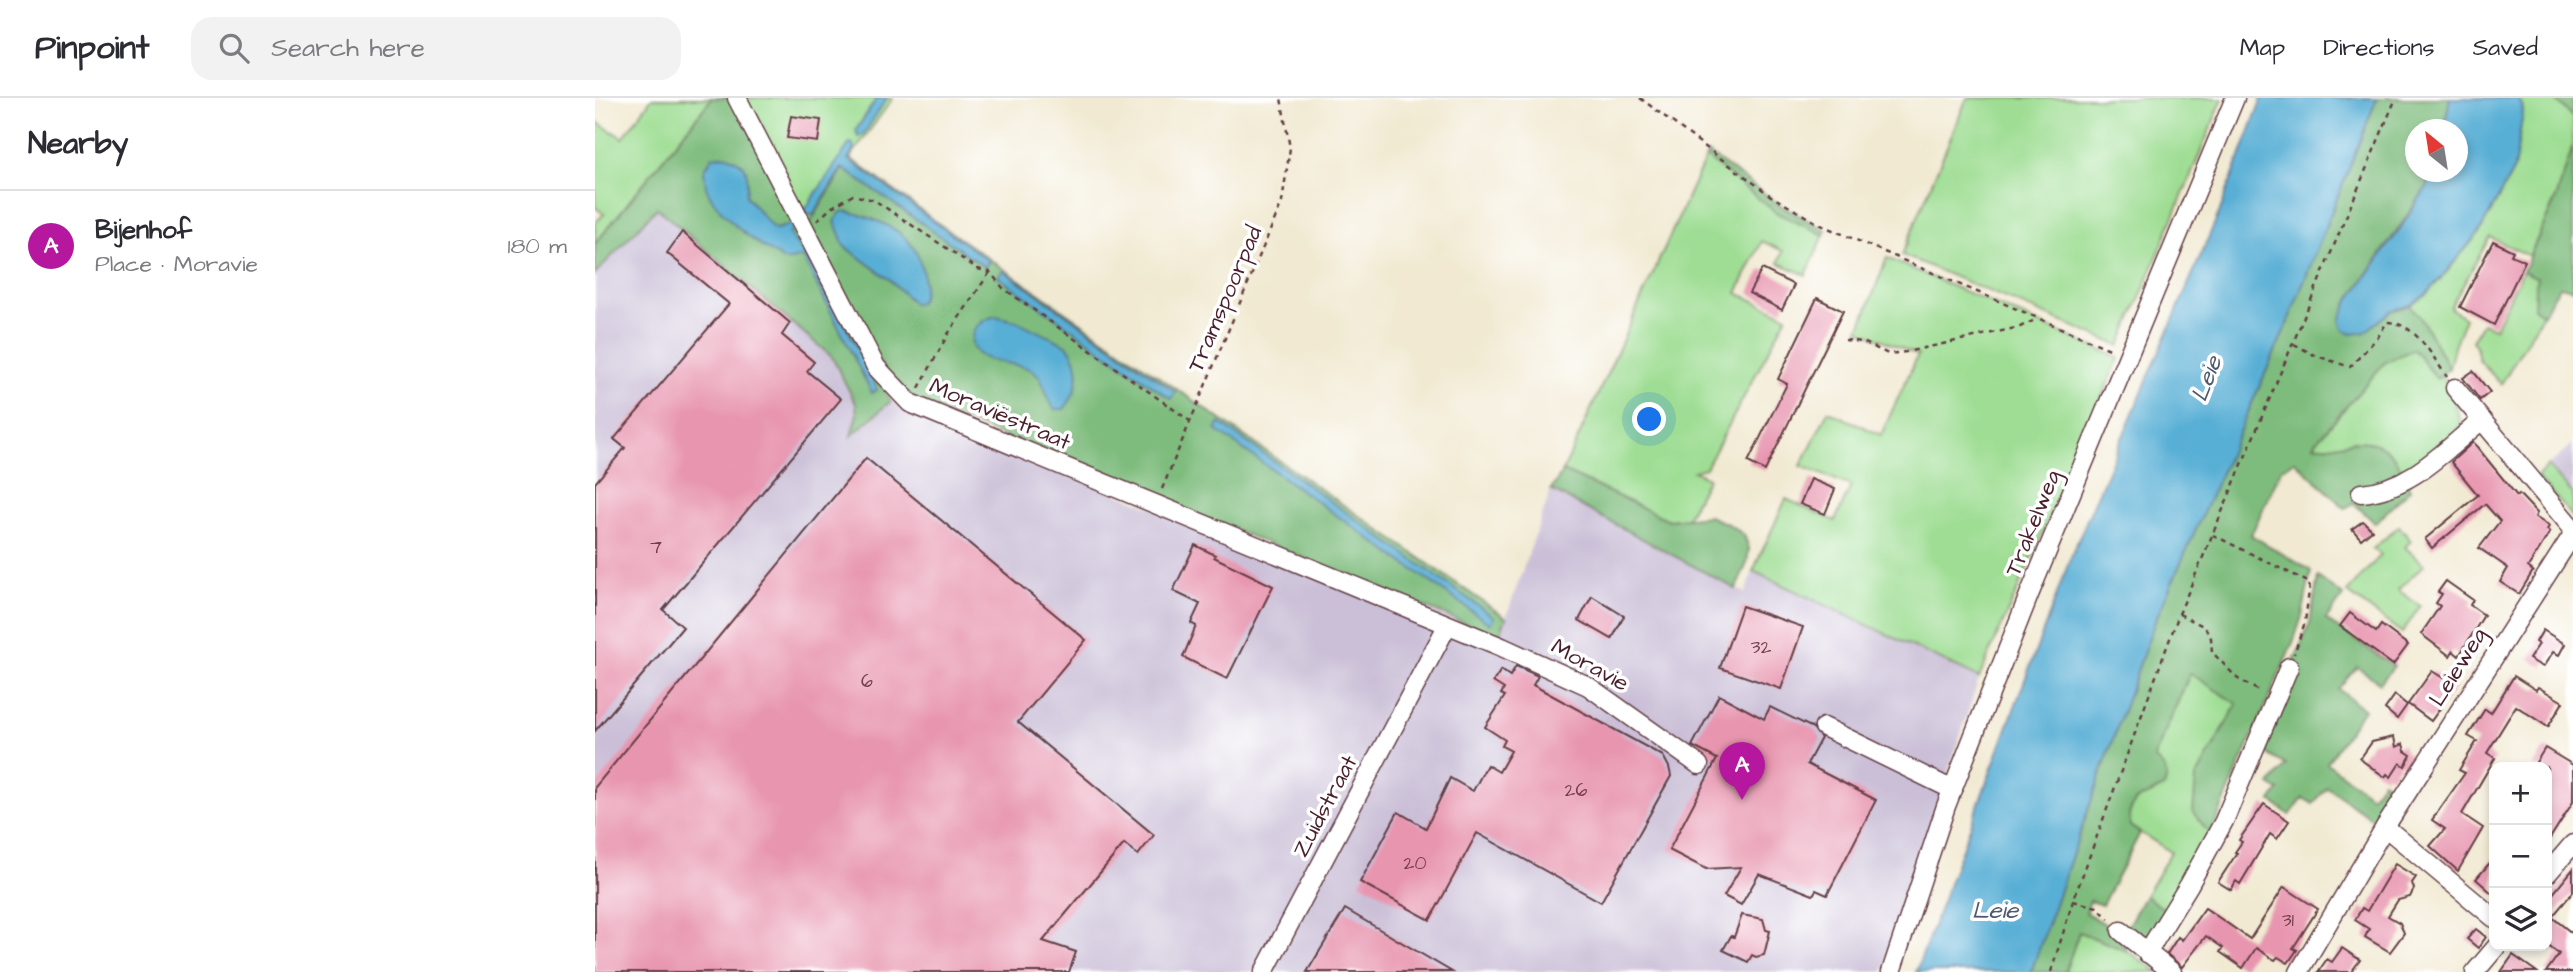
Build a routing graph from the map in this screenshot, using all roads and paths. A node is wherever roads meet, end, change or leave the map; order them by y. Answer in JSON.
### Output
{"nodes":[{"id":1,"x":737,"y":98,"type":"edge"},
{"id":2,"x":1281,"y":98,"type":"edge"},
{"id":3,"x":1640,"y":98,"type":"edge"},
{"id":4,"x":2235,"y":98,"type":"edge"},
{"id":5,"x":2396,"y":98,"type":"edge"},
{"id":6,"x":805,"y":233,"type":"junction"},
{"id":7,"x":991,"y":272,"type":"junction"},
{"id":8,"x":2039,"y":319,"type":"junction"},
{"id":9,"x":1845,"y":340,"type":"dead end"},
{"id":10,"x":2293,"y":344,"type":"junction"},
{"id":11,"x":2128,"y":357,"type":"junction"},
{"id":12,"x":2455,"y":388,"type":"joint"},
{"id":13,"x":910,"y":403,"type":"junction"},
{"id":14,"x":2481,"y":420,"type":"junction"},
{"id":15,"x":1190,"y":421,"type":"junction"},
{"id":16,"x":2361,"y":493,"type":"dead end"},
{"id":17,"x":1155,"y":505,"type":"junction"},
{"id":18,"x":2573,"y":531,"type":"edge"},
{"id":19,"x":2213,"y":535,"type":"junction"},
{"id":20,"x":1396,"y":604,"type":"joint"},
{"id":21,"x":2179,"y":614,"type":"junction"},
{"id":22,"x":1447,"y":626,"type":"junction"},
{"id":23,"x":2289,"y":667,"type":"joint"},
{"id":24,"x":2271,"y":711,"type":"junction"},
{"id":25,"x":1824,"y":727,"type":"dead end"},
{"id":26,"x":1699,"y":765,"type":"dead end"},
{"id":27,"x":1953,"y":790,"type":"junction"},
{"id":28,"x":2385,"y":827,"type":"junction"},
{"id":29,"x":2573,"y":844,"type":"edge"},
{"id":30,"x":2552,"y":868,"type":"edge"},
{"id":31,"x":2073,"y":901,"type":"junction"},
{"id":32,"x":2489,"y":914,"type":"edge"},
{"id":33,"x":2121,"y":931,"type":"joint"},
{"id":34,"x":2493,"y":951,"type":"edge"},
{"id":35,"x":2147,"y":953,"type":"junction"},
{"id":36,"x":1263,"y":972,"type":"edge"},
{"id":37,"x":1891,"y":972,"type":"edge"},
{"id":38,"x":2050,"y":972,"type":"edge"},
{"id":39,"x":2172,"y":972,"type":"edge"},
{"id":40,"x":2299,"y":972,"type":"edge"},
{"id":41,"x":2475,"y":972,"type":"edge"}],
"edges":[{"from":1,"to":6,"type":"street","name":"Moraviëstraat"},
{"from":2,"to":15,"type":"path","name":"Tramspoorpad"},
{"from":3,"to":8,"type":"path"},
{"from":4,"to":11,"type":"street","name":"Trakelweg"},
{"from":5,"to":10,"type":"path"},
{"from":6,"to":7,"type":"path"},
{"from":6,"to":13,"type":"street","name":"Moraviëstraat"},
{"from":7,"to":13,"type":"path"},
{"from":7,"to":15,"type":"path"},
{"from":8,"to":9,"type":"path"},
{"from":8,"to":11,"type":"path"},
{"from":10,"to":12,"type":"path"},
{"from":10,"to":19,"type":"path"},
{"from":11,"to":27,"type":"street","name":"Trakelweg"},
{"from":12,"to":14,"type":"street"},
{"from":13,"to":17,"type":"street","name":"Moraviëstraat"},
{"from":14,"to":16,"type":"street"},
{"from":14,"to":18,"type":"street"},
{"from":15,"to":17,"type":"path","name":"Tramspoorpad"},
{"from":17,"to":20,"type":"street","name":"Moraviëstraat"},
{"from":18,"to":28,"type":"street","name":"Leieweg"},
{"from":19,"to":21,"type":"path"},
{"from":19,"to":23,"type":"path"},
{"from":20,"to":22,"type":"street","name":"Moravie"},
{"from":21,"to":24,"type":"path"},
{"from":21,"to":31,"type":"path"},
{"from":22,"to":26,"type":"street","name":"Moravie"},
{"from":22,"to":36,"type":"street","name":"Zuidstraat"},
{"from":23,"to":24,"type":"street"},
{"from":24,"to":35,"type":"street"},
{"from":25,"to":27,"type":"street"},
{"from":27,"to":37,"type":"street","name":"Trakelweg"},
{"from":28,"to":32,"type":"street"},
{"from":28,"to":40,"type":"street","name":"Leieweg"},
{"from":29,"to":30,"type":"street"},
{"from":31,"to":33,"type":"path"},
{"from":31,"to":38,"type":"path"},
{"from":33,"to":35,"type":"street"},
{"from":34,"to":41,"type":"street"},
{"from":35,"to":39,"type":"street"}]}
